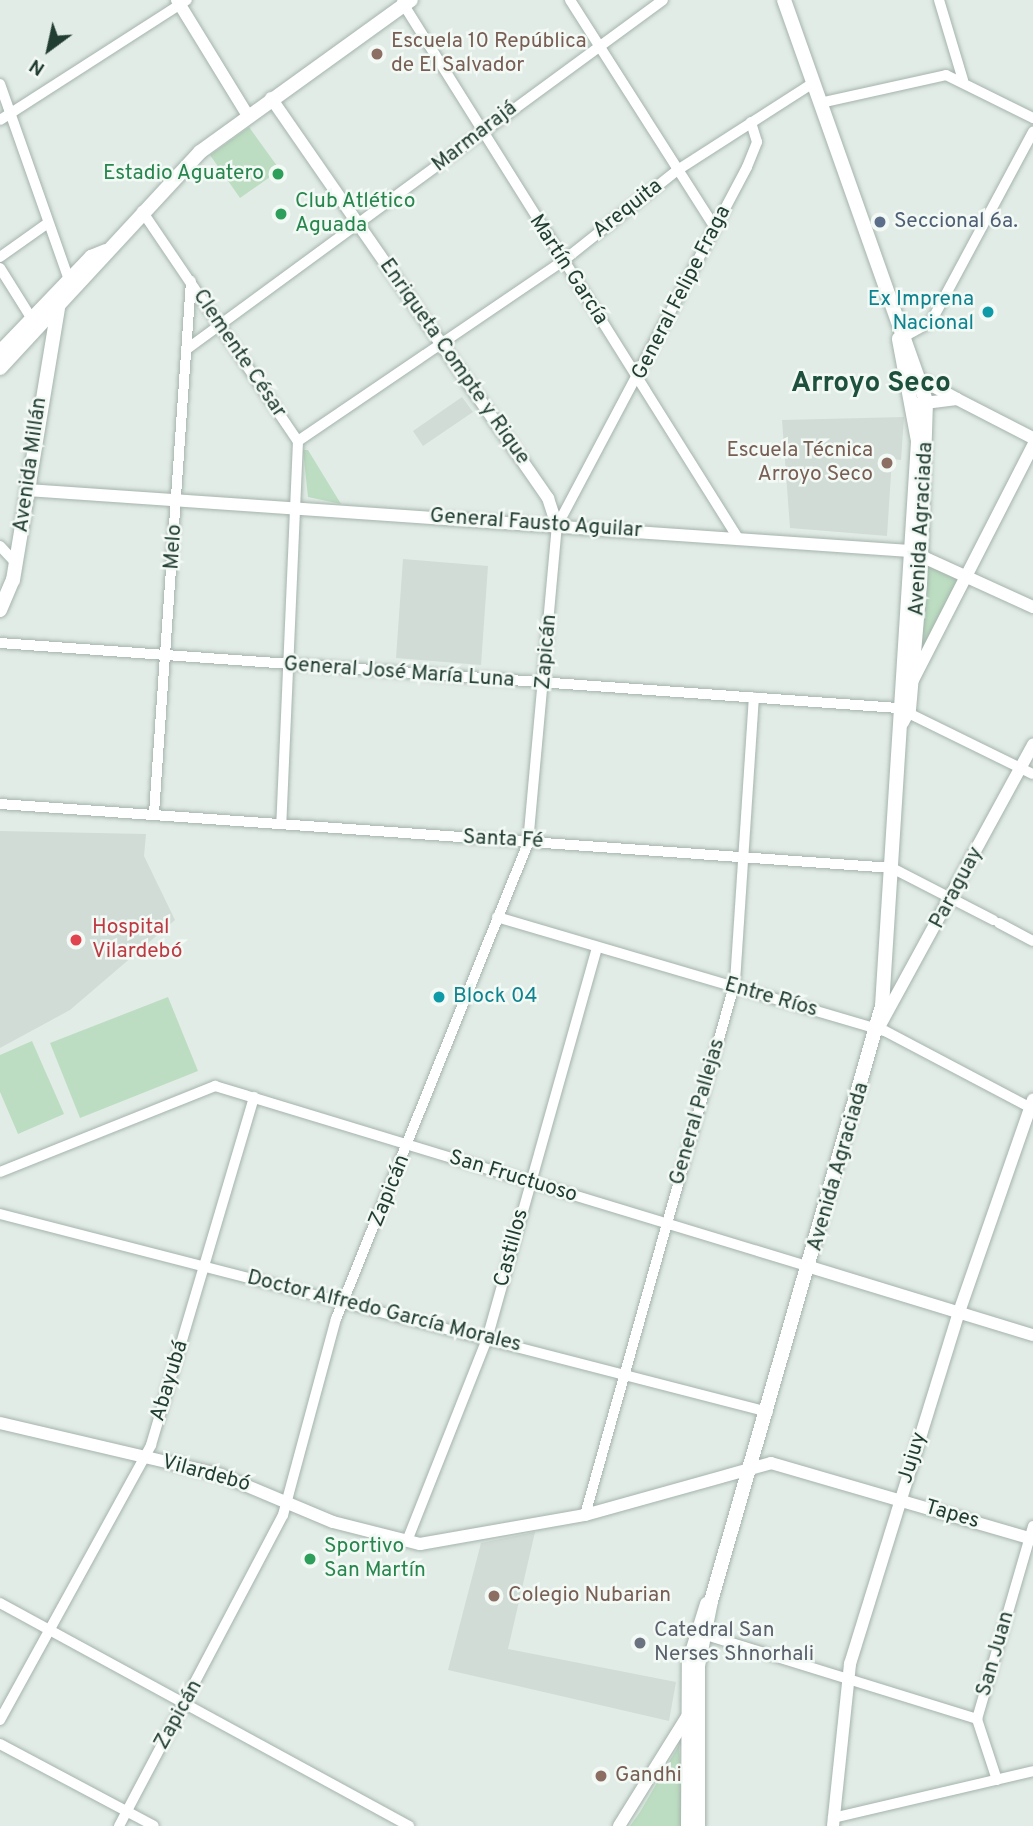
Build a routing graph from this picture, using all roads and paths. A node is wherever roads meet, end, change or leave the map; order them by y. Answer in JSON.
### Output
{"nodes":[{"id":1,"x":570,"y":0,"type":"edge"},
{"id":2,"x":663,"y":0,"type":"edge"},
{"id":3,"x":784,"y":0,"type":"edge"},
{"id":4,"x":939,"y":0,"type":"edge"},
{"id":5,"x":181,"y":2,"type":"edge"},
{"id":6,"x":405,"y":2,"type":"edge"},
{"id":7,"x":598,"y":46,"type":"junction"},
{"id":8,"x":963,"y":80,"type":"junction"},
{"id":9,"x":813,"y":83,"type":"junction"},
{"id":10,"x":0,"y":84,"type":"edge"},
{"id":11,"x":271,"y":99,"type":"junction"},
{"id":12,"x":820,"y":103,"type":"junction"},
{"id":13,"x":10,"y":113,"type":"junction"},
{"id":14,"x":248,"y":116,"type":"junction"},
{"id":15,"x":1033,"y":118,"type":"edge"},
{"id":16,"x":0,"y":120,"type":"edge"},
{"id":17,"x":751,"y":122,"type":"junction"},
{"id":18,"x":1033,"y":131,"type":"edge"},
{"id":19,"x":481,"y":133,"type":"junction"},
{"id":20,"x":677,"y":170,"type":"junction"},
{"id":21,"x":142,"y":211,"type":"junction"},
{"id":22,"x":48,"y":223,"type":"junction"},
{"id":23,"x":359,"y":224,"type":"junction"},
{"id":24,"x":715,"y":228,"type":"junction"},
{"id":25,"x":106,"y":251,"type":"junction"},
{"id":26,"x":0,"y":257,"type":"edge"},
{"id":27,"x":563,"y":261,"type":"junction"},
{"id":28,"x":0,"y":268,"type":"edge"},
{"id":29,"x":69,"y":280,"type":"junction"},
{"id":30,"x":191,"y":281,"type":"junction"},
{"id":31,"x":58,"y":307,"type":"junction"},
{"id":32,"x":37,"y":319,"type":"junction"},
{"id":33,"x":220,"y":325,"type":"junction"},
{"id":34,"x":899,"y":339,"type":"junction"},
{"id":35,"x":441,"y":345,"type":"junction"},
{"id":36,"x":187,"y":349,"type":"junction"},
{"id":37,"x":0,"y":352,"type":"edge"},
{"id":38,"x":47,"y":359,"type":"junction"},
{"id":39,"x":0,"y":368,"type":"edge"},
{"id":40,"x":638,"y":377,"type":"junction"},
{"id":41,"x":918,"y":377,"type":"junction"},
{"id":42,"x":957,"y":399,"type":"junction"},
{"id":43,"x":921,"y":403,"type":"junction"},
{"id":44,"x":1033,"y":438,"type":"edge"},
{"id":45,"x":298,"y":441,"type":"junction"},
{"id":46,"x":1033,"y":445,"type":"edge"},
{"id":47,"x":27,"y":490,"type":"junction"},
{"id":48,"x":548,"y":498,"type":"junction"},
{"id":49,"x":177,"y":500,"type":"junction"},
{"id":50,"x":571,"y":501,"type":"junction"},
{"id":51,"x":300,"y":508,"type":"junction"},
{"id":52,"x":558,"y":526,"type":"junction"},
{"id":53,"x":738,"y":538,"type":"junction"},
{"id":54,"x":0,"y":546,"type":"edge"},
{"id":55,"x":916,"y":552,"type":"junction"},
{"id":56,"x":16,"y":563,"type":"junction"},
{"id":57,"x":968,"y":573,"type":"junction"},
{"id":58,"x":1033,"y":607,"type":"edge"},
{"id":59,"x":0,"y":610,"type":"edge"},
{"id":60,"x":0,"y":643,"type":"edge"},
{"id":61,"x":166,"y":655,"type":"junction"},
{"id":62,"x":290,"y":665,"type":"junction"},
{"id":63,"x":911,"y":683,"type":"junction"},
{"id":64,"x":545,"y":684,"type":"junction"},
{"id":65,"x":754,"y":698,"type":"junction"},
{"id":66,"x":903,"y":713,"type":"junction"},
{"id":67,"x":1033,"y":745,"type":"edge"},
{"id":68,"x":1021,"y":767,"type":"junction"},
{"id":69,"x":1033,"y":774,"type":"edge"},
{"id":70,"x":0,"y":804,"type":"edge"},
{"id":71,"x":154,"y":813,"type":"junction"},
{"id":72,"x":281,"y":823,"type":"junction"},
{"id":73,"x":528,"y":843,"type":"junction"},
{"id":74,"x":742,"y":857,"type":"junction"},
{"id":75,"x":892,"y":868,"type":"junction"},
{"id":76,"x":952,"y":898,"type":"junction"},
{"id":77,"x":497,"y":917,"type":"junction"},
{"id":78,"x":1033,"y":941,"type":"edge"},
{"id":79,"x":597,"y":948,"type":"junction"},
{"id":80,"x":734,"y":987,"type":"junction"},
{"id":81,"x":878,"y":1029,"type":"junction"},
{"id":82,"x":254,"y":1097,"type":"junction"},
{"id":83,"x":1032,"y":1105,"type":"edge"},
{"id":84,"x":408,"y":1146,"type":"junction"},
{"id":85,"x":0,"y":1172,"type":"edge"},
{"id":86,"x":530,"y":1182,"type":"junction"},
{"id":87,"x":0,"y":1214,"type":"edge"},
{"id":88,"x":666,"y":1224,"type":"junction"},
{"id":89,"x":204,"y":1266,"type":"junction"},
{"id":90,"x":810,"y":1268,"type":"junction"},
{"id":91,"x":346,"y":1302,"type":"junction"},
{"id":92,"x":959,"y":1312,"type":"junction"},
{"id":93,"x":1033,"y":1335,"type":"edge"},
{"id":94,"x":487,"y":1339,"type":"junction"},
{"id":95,"x":623,"y":1374,"type":"junction"},
{"id":96,"x":768,"y":1412,"type":"junction"},
{"id":97,"x":0,"y":1423,"type":"edge"},
{"id":98,"x":145,"y":1457,"type":"junction"},
{"id":99,"x":751,"y":1471,"type":"junction"},
{"id":100,"x":286,"y":1500,"type":"junction"},
{"id":101,"x":901,"y":1500,"type":"junction"},
{"id":102,"x":585,"y":1515,"type":"junction"},
{"id":103,"x":1032,"y":1534,"type":"edge"},
{"id":104,"x":407,"y":1541,"type":"junction"},
{"id":105,"x":711,"y":1601,"type":"junction"},
{"id":106,"x":0,"y":1603,"type":"edge"},
{"id":107,"x":49,"y":1629,"type":"junction"},
{"id":108,"x":706,"y":1635,"type":"junction"},
{"id":109,"x":848,"y":1677,"type":"junction"},
{"id":110,"x":186,"y":1704,"type":"junction"},
{"id":111,"x":688,"y":1715,"type":"junction"},
{"id":112,"x":977,"y":1718,"type":"junction"},
{"id":113,"x":0,"y":1720,"type":"edge"},
{"id":114,"x":0,"y":1744,"type":"edge"},
{"id":115,"x":1033,"y":1771,"type":"edge"},
{"id":116,"x":997,"y":1780,"type":"junction"},
{"id":117,"x":127,"y":1811,"type":"junction"},
{"id":118,"x":833,"y":1822,"type":"edge"},
{"id":119,"x":118,"y":1826,"type":"edge"},
{"id":120,"x":154,"y":1826,"type":"edge"},
{"id":121,"x":409,"y":1826,"type":"edge"},
{"id":122,"x":619,"y":1826,"type":"edge"},
{"id":123,"x":688,"y":1826,"type":"edge"},
{"id":124,"x":698,"y":1826,"type":"edge"}],
"edges":[{"from":1,"to":7,"type":"street"},
{"from":2,"to":7,"type":"street","name":"Marmarajá"},
{"from":3,"to":9,"type":"main road","name":"Avenida Agraciada"},
{"from":4,"to":8,"type":"street"},
{"from":5,"to":13,"type":"street"},
{"from":5,"to":14,"type":"street"},
{"from":6,"to":11,"type":"main road"},
{"from":6,"to":19,"type":"street","name":"Martín García"},
{"from":7,"to":19,"type":"street","name":"Marmarajá"},
{"from":7,"to":20,"type":"street"},
{"from":8,"to":12,"type":"street"},
{"from":8,"to":15,"type":"street"},
{"from":9,"to":12,"type":"main road","name":"Avenida Agraciada"},
{"from":9,"to":17,"type":"street"},
{"from":10,"to":13,"type":"street"},
{"from":11,"to":14,"type":"main road"},
{"from":11,"to":23,"type":"street","name":"Enriqueta Compte y Rique"},
{"from":12,"to":34,"type":"main road","name":"Avenida Agraciada"},
{"from":13,"to":16,"type":"street"},
{"from":13,"to":22,"type":"street"},
{"from":14,"to":21,"type":"main road"},
{"from":17,"to":20,"type":"street","name":"Arequita"},
{"from":17,"to":24,"type":"street","name":"General Felipe Fraga"},
{"from":18,"to":34,"type":"street"},
{"from":19,"to":23,"type":"street","name":"Marmarajá"},
{"from":19,"to":27,"type":"street","name":"Martín García"},
{"from":20,"to":24,"type":"street"},
{"from":20,"to":27,"type":"street","name":"Arequita"},
{"from":21,"to":25,"type":"main road"},
{"from":21,"to":30,"type":"street","name":"Clemente César"},
{"from":22,"to":26,"type":"street"},
{"from":22,"to":29,"type":"street"},
{"from":23,"to":33,"type":"street","name":"Marmarajá"},
{"from":23,"to":35,"type":"street","name":"Enriqueta Compte y Rique"},
{"from":24,"to":40,"type":"street","name":"General Felipe Fraga"},
{"from":25,"to":29,"type":"main road"},
{"from":25,"to":31,"type":"main road"},
{"from":27,"to":35,"type":"street","name":"Arequita"},
{"from":27,"to":40,"type":"street","name":"Martín García"},
{"from":28,"to":32,"type":"street"},
{"from":29,"to":32,"type":"main road"},
{"from":30,"to":33,"type":"street","name":"Clemente César"},
{"from":30,"to":36,"type":"street","name":"Melo"},
{"from":31,"to":32,"type":"main road"},
{"from":31,"to":38,"type":"main road","name":"Avenida Millán"},
{"from":32,"to":37,"type":"main road"},
{"from":32,"to":38,"type":"main road","name":"Avenida Millán"},
{"from":32,"to":39,"type":"main road"},
{"from":33,"to":36,"type":"street","name":"Marmarajá"},
{"from":33,"to":45,"type":"street","name":"Clemente César"},
{"from":34,"to":41,"type":"main road","name":"Avenida Agraciada"},
{"from":34,"to":43,"type":"main road","name":"Avenida Agraciada"},
{"from":35,"to":45,"type":"street","name":"Arequita"},
{"from":35,"to":48,"type":"street","name":"Enriqueta Compte y Rique"},
{"from":36,"to":49,"type":"street","name":"Melo"},
{"from":38,"to":47,"type":"main road","name":"Avenida Millán"},
{"from":40,"to":50,"type":"street","name":"General Felipe Fraga"},
{"from":40,"to":53,"type":"street","name":"Martín García"},
{"from":41,"to":42,"type":"street"},
{"from":41,"to":43,"type":"main road","name":"Avenida Agraciada"},
{"from":42,"to":43,"type":"street"},
{"from":42,"to":44,"type":"street"},
{"from":43,"to":55,"type":"main road","name":"Avenida Agraciada"},
{"from":45,"to":51,"type":"street","name":"Clemente César"},
{"from":46,"to":57,"type":"street"},
{"from":47,"to":49,"type":"street","name":"General Fausto Aguilar"},
{"from":47,"to":56,"type":"main road","name":"Avenida Millán"},
{"from":48,"to":50,"type":"street"},
{"from":48,"to":52,"type":"street","name":"Enriqueta Compte y Rique"},
{"from":49,"to":51,"type":"street","name":"General Fausto Aguilar"},
{"from":49,"to":61,"type":"street","name":"Melo"},
{"from":50,"to":52,"type":"street","name":"General Felipe Fraga"},
{"from":51,"to":52,"type":"street","name":"General Fausto Aguilar"},
{"from":51,"to":62,"type":"street","name":"Clemente César"},
{"from":52,"to":53,"type":"street","name":"General Fausto Aguilar"},
{"from":52,"to":64,"type":"street","name":"Zapicán"},
{"from":53,"to":55,"type":"street","name":"General Fausto Aguilar"},
{"from":54,"to":56,"type":"street"},
{"from":55,"to":57,"type":"street","name":"General Fausto Aguilar"},
{"from":55,"to":63,"type":"main road","name":"Avenida Agraciada"},
{"from":55,"to":66,"type":"main road","name":"Avenida Agraciada"},
{"from":56,"to":59,"type":"main road","name":"Avenida Millán"},
{"from":57,"to":58,"type":"street","name":"General Fausto Aguilar"},
{"from":57,"to":63,"type":"street"},
{"from":60,"to":61,"type":"street","name":"General José María Luna"},
{"from":61,"to":62,"type":"street","name":"General José María Luna"},
{"from":61,"to":71,"type":"street","name":"Melo"},
{"from":62,"to":64,"type":"street","name":"General José María Luna"},
{"from":62,"to":72,"type":"street","name":"Clemente César"},
{"from":63,"to":66,"type":"main road","name":"Avenida Agraciada"},
{"from":64,"to":65,"type":"street","name":"General José María Luna"},
{"from":64,"to":73,"type":"street","name":"Zapicán"},
{"from":65,"to":66,"type":"street","name":"General José María Luna"},
{"from":65,"to":74,"type":"street","name":"General Pallejas"},
{"from":66,"to":68,"type":"street","name":"General José María Luna"},
{"from":66,"to":75,"type":"main road","name":"Avenida Agraciada"},
{"from":67,"to":68,"type":"street","name":"Paraguay"},
{"from":68,"to":69,"type":"street","name":"General José María Luna"},
{"from":68,"to":76,"type":"street","name":"Paraguay"},
{"from":70,"to":71,"type":"street","name":"Santa Fé"},
{"from":71,"to":72,"type":"street","name":"Santa Fé"},
{"from":72,"to":73,"type":"street","name":"Santa Fé"},
{"from":73,"to":74,"type":"street","name":"Santa Fé"},
{"from":73,"to":77,"type":"street","name":"Zapicán"},
{"from":74,"to":75,"type":"street","name":"Santa Fé"},
{"from":74,"to":80,"type":"street","name":"General Pallejas"},
{"from":75,"to":76,"type":"street","name":"Santa Fé"},
{"from":75,"to":81,"type":"main road","name":"Avenida Agraciada"},
{"from":76,"to":78,"type":"street","name":"Santa Fé"},
{"from":76,"to":81,"type":"street","name":"Paraguay"},
{"from":77,"to":79,"type":"street","name":"Entre Ríos"},
{"from":77,"to":84,"type":"street","name":"Zapicán"},
{"from":79,"to":80,"type":"street","name":"Entre Ríos"},
{"from":79,"to":86,"type":"street","name":"Castillos"},
{"from":80,"to":81,"type":"street","name":"Entre Ríos"},
{"from":80,"to":88,"type":"street","name":"General Pallejas"},
{"from":81,"to":83,"type":"street","name":"Entre Ríos"},
{"from":81,"to":90,"type":"main road","name":"Avenida Agraciada"},
{"from":82,"to":84,"type":"street","name":"San Fructuoso"},
{"from":82,"to":85,"type":"street","name":"San Fructuoso"},
{"from":82,"to":89,"type":"street","name":"Abayubá"},
{"from":83,"to":92,"type":"street","name":"Jujuy"},
{"from":84,"to":86,"type":"street","name":"San Fructuoso"},
{"from":84,"to":91,"type":"street","name":"Zapicán"},
{"from":86,"to":88,"type":"street","name":"San Fructuoso"},
{"from":86,"to":94,"type":"street","name":"Castillos"},
{"from":87,"to":89,"type":"street","name":"Doctor Alfredo García Morales"},
{"from":88,"to":90,"type":"street","name":"San Fructuoso"},
{"from":88,"to":95,"type":"street","name":"General Pallejas"},
{"from":89,"to":91,"type":"street","name":"Doctor Alfredo García Morales"},
{"from":89,"to":98,"type":"street","name":"Abayubá"},
{"from":90,"to":92,"type":"street","name":"San Fructuoso"},
{"from":90,"to":96,"type":"main road","name":"Avenida Agraciada"},
{"from":91,"to":94,"type":"street","name":"Doctor Alfredo García Morales"},
{"from":91,"to":100,"type":"street","name":"Zapicán"},
{"from":92,"to":93,"type":"street","name":"San Fructuoso"},
{"from":92,"to":101,"type":"street","name":"Jujuy"},
{"from":94,"to":95,"type":"street","name":"Doctor Alfredo García Morales"},
{"from":94,"to":104,"type":"street","name":"Castillos"},
{"from":95,"to":96,"type":"street","name":"Doctor Alfredo García Morales"},
{"from":95,"to":102,"type":"street","name":"General Pallejas"},
{"from":96,"to":99,"type":"main road","name":"Avenida Agraciada"},
{"from":97,"to":98,"type":"street","name":"Vilardebó"},
{"from":98,"to":100,"type":"street","name":"Vilardebó"},
{"from":98,"to":107,"type":"street","name":"Abayubá"},
{"from":99,"to":101,"type":"street","name":"Tapes"},
{"from":99,"to":102,"type":"street","name":"Tapes"},
{"from":99,"to":105,"type":"main road","name":"Avenida Agraciada"},
{"from":100,"to":104,"type":"street","name":"Vilardebó"},
{"from":100,"to":110,"type":"street","name":"Zapicán"},
{"from":101,"to":103,"type":"street","name":"Tapes"},
{"from":101,"to":109,"type":"street","name":"Jujuy"},
{"from":102,"to":104,"type":"street","name":"Vilardebó"},
{"from":103,"to":112,"type":"street","name":"San Juan"},
{"from":105,"to":108,"type":"main road","name":"Avenida Agraciada"},
{"from":105,"to":111,"type":"main road","name":"Avenida Agraciada"},
{"from":106,"to":107,"type":"street"},
{"from":107,"to":110,"type":"street"},
{"from":107,"to":113,"type":"street","name":"Abayubá"},
{"from":108,"to":109,"type":"street"},
{"from":108,"to":124,"type":"main road","name":"Avenida Agraciada"},
{"from":109,"to":112,"type":"street"},
{"from":109,"to":118,"type":"street","name":"Jujuy"},
{"from":110,"to":117,"type":"street","name":"Zapicán"},
{"from":110,"to":121,"type":"street"},
{"from":111,"to":122,"type":"street"},
{"from":111,"to":123,"type":"main road","name":"Avenida Agraciada"},
{"from":112,"to":116,"type":"street","name":"San Juan"},
{"from":114,"to":117,"type":"street"},
{"from":115,"to":116,"type":"street"},
{"from":116,"to":118,"type":"street"},
{"from":117,"to":119,"type":"street","name":"Zapicán"},
{"from":117,"to":120,"type":"street"}]}
